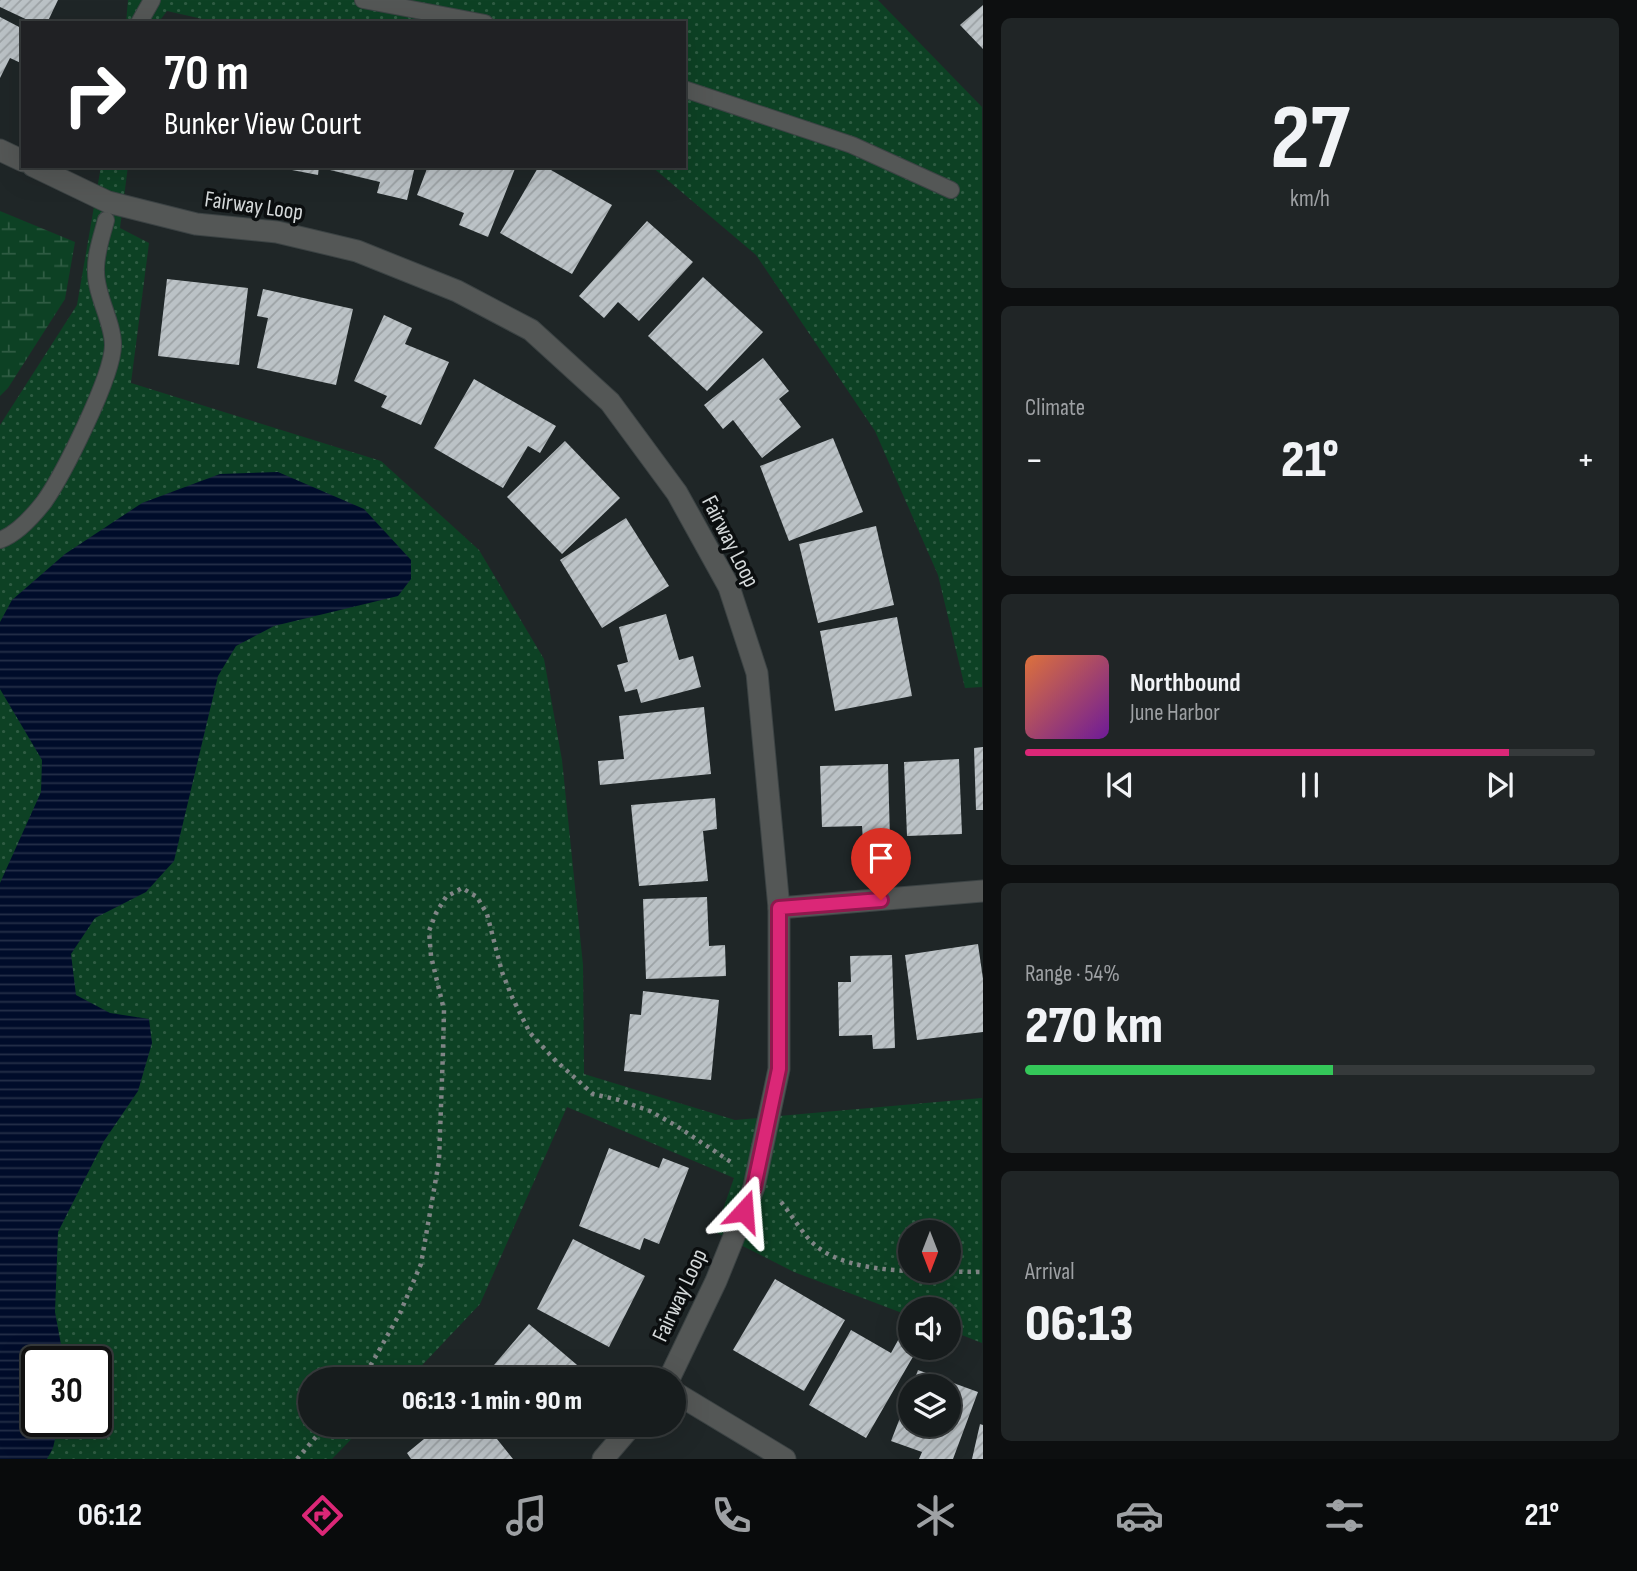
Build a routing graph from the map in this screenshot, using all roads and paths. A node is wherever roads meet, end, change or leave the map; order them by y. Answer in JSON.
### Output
{"nodes":[{"id":1,"x":152,"y":0,"type":"edge"},
{"id":2,"x":363,"y":0,"type":"edge"},
{"id":3,"x":140,"y":21,"type":"edge"},
{"id":4,"x":474,"y":21,"type":"edge"},
{"id":5,"x":686,"y":90,"type":"edge"},
{"id":6,"x":0,"y":150,"type":"edge"},
{"id":7,"x":21,"y":160,"type":"edge"},
{"id":8,"x":37,"y":168,"type":"edge"},
{"id":9,"x":951,"y":190,"type":"dead end"},
{"id":10,"x":106,"y":220,"type":"dead end"},
{"id":11,"x":0,"y":540,"type":"edge"},
{"id":12,"x":982,"y":891,"type":"edge"},
{"id":13,"x":779,"y":908,"type":"junction"},
{"id":14,"x":730,"y":1162,"type":"dead end"},
{"id":15,"x":781,"y":1202,"type":"dead end"},
{"id":16,"x":982,"y":1272,"type":"edge"},
{"id":17,"x":369,"y":1367,"type":"edge"},
{"id":18,"x":675,"y":1367,"type":"edge"},
{"id":19,"x":686,"y":1399,"type":"edge"},
{"id":20,"x":316,"y":1437,"type":"edge"},
{"id":21,"x":622,"y":1437,"type":"edge"},
{"id":22,"x":297,"y":1459,"type":"edge"},
{"id":23,"x":603,"y":1459,"type":"edge"},
{"id":24,"x":785,"y":1459,"type":"edge"}],
"edges":[{"from":1,"to":3,"type":"lane"},
{"from":2,"to":4,"type":"lane"},
{"from":5,"to":9,"type":"lane"},
{"from":6,"to":7,"type":"street"},
{"from":8,"to":13,"type":"street","name":"Fairway Loop"},
{"from":10,"to":11,"type":"lane"},
{"from":12,"to":13,"type":"street"},
{"from":13,"to":18,"type":"street","name":"Fairway Loop"},
{"from":14,"to":17,"type":"path"},
{"from":15,"to":16,"type":"path"},
{"from":19,"to":24,"type":"street"},
{"from":20,"to":22,"type":"path"},
{"from":21,"to":23,"type":"street"}]}
